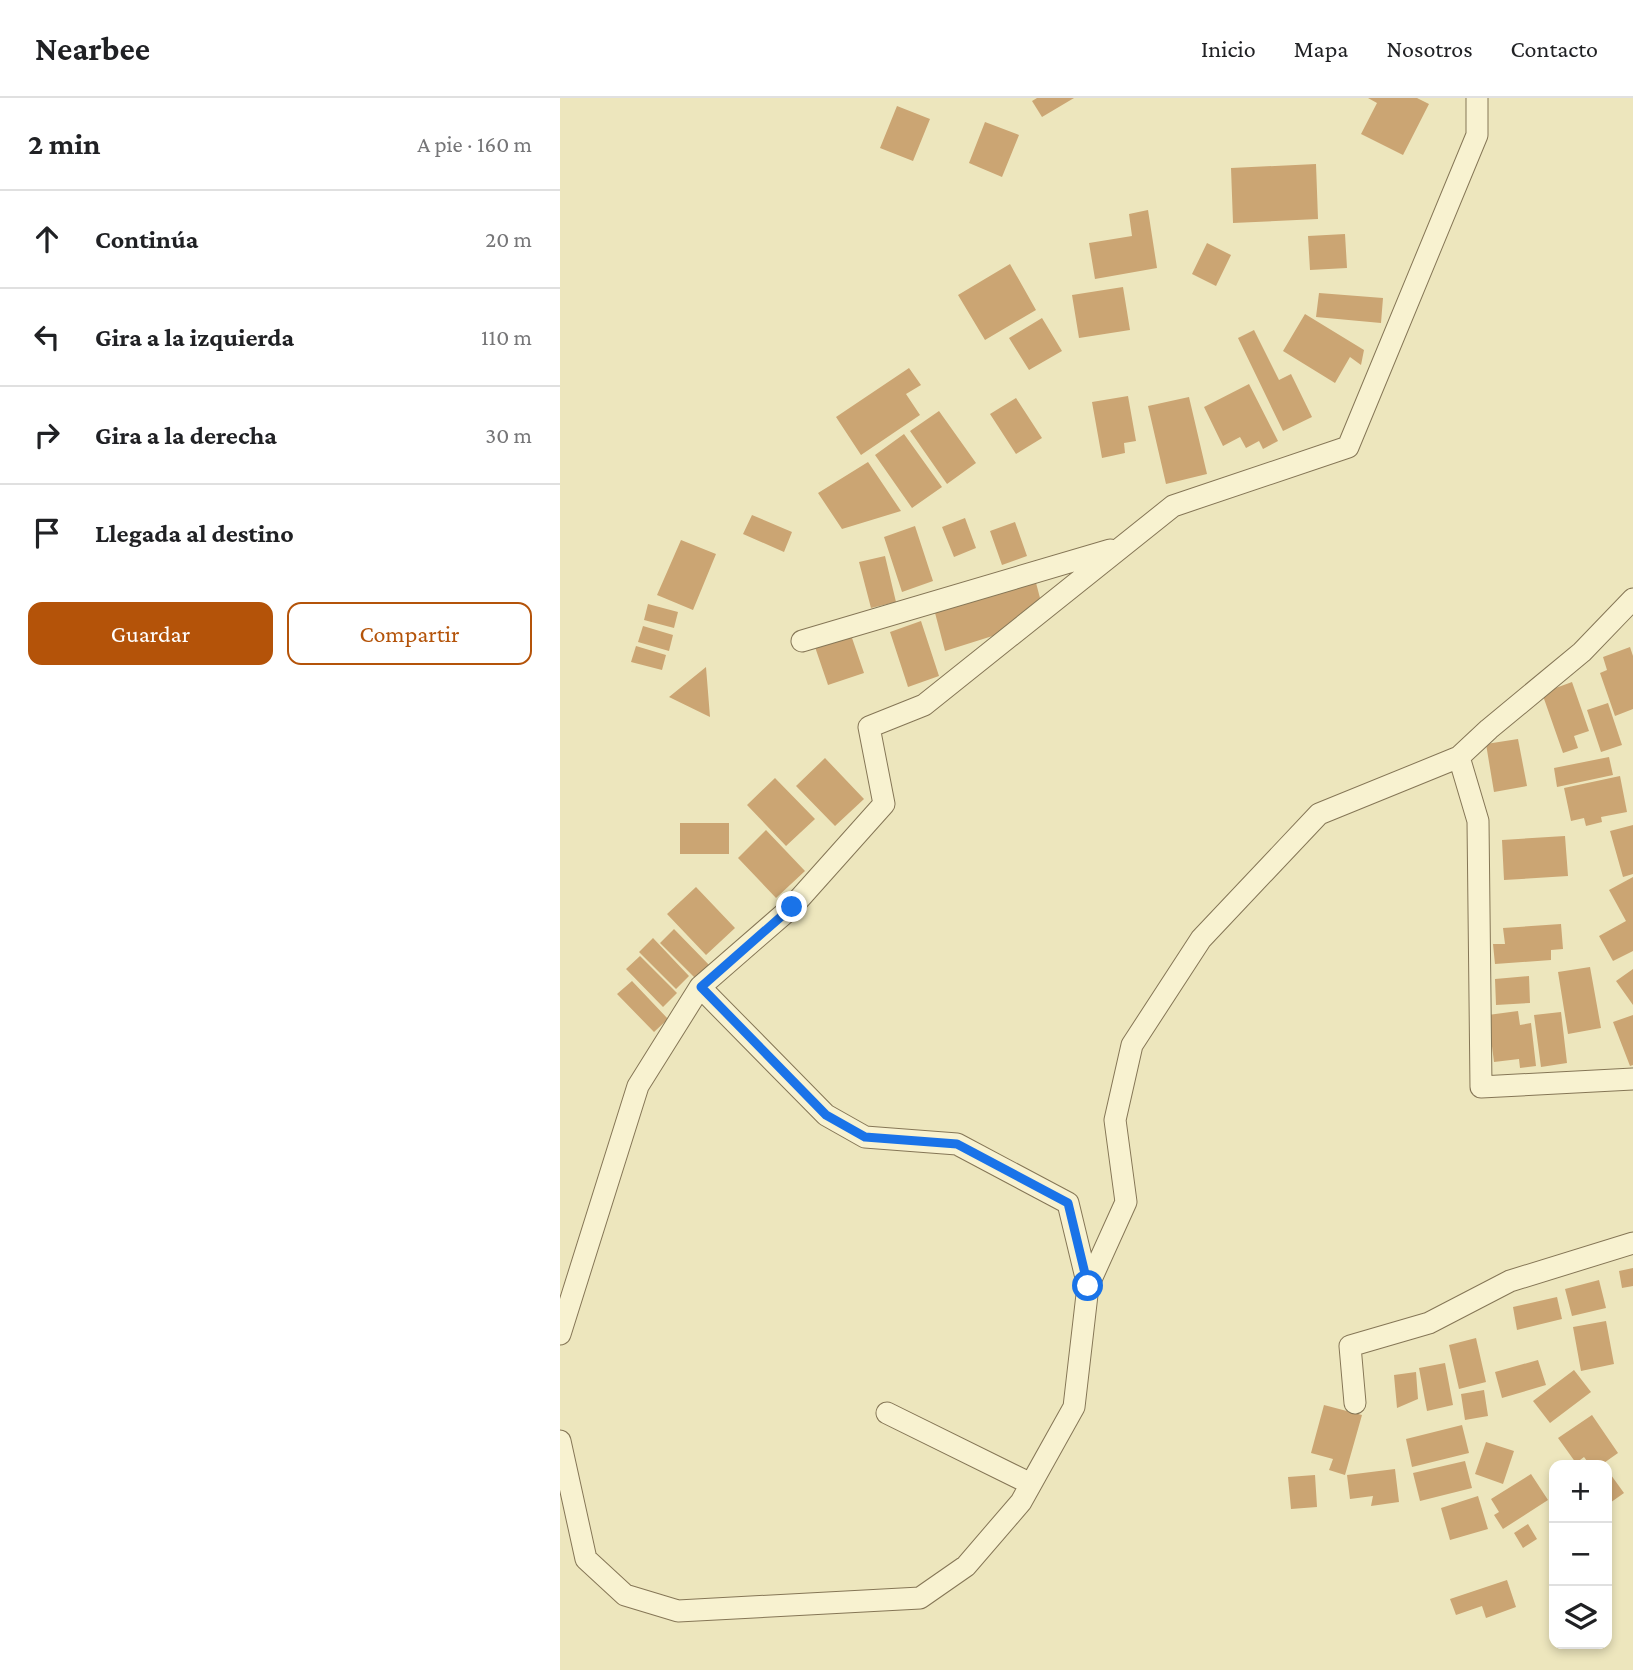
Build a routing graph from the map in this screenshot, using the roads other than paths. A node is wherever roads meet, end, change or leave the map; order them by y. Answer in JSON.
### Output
{"nodes":[{"id":1,"x":1478,"y":98,"type":"edge"},
{"id":2,"x":1122,"y":547,"type":"junction"},
{"id":3,"x":1633,"y":599,"type":"edge"},
{"id":4,"x":802,"y":640,"type":"dead end"},
{"id":5,"x":1459,"y":757,"type":"junction"},
{"id":6,"x":701,"y":987,"type":"junction"},
{"id":7,"x":1633,"y":1079,"type":"edge"},
{"id":8,"x":1633,"y":1243,"type":"edge"},
{"id":9,"x":1088,"y":1286,"type":"junction"},
{"id":10,"x":560,"y":1334,"type":"edge"},
{"id":11,"x":1356,"y":1403,"type":"dead end"},
{"id":12,"x":887,"y":1413,"type":"dead end"},
{"id":13,"x":560,"y":1441,"type":"edge"},
{"id":14,"x":1031,"y":1484,"type":"junction"}],
"edges":[{"from":1,"to":2,"type":"street"},
{"from":2,"to":4,"type":"street"},
{"from":2,"to":6,"type":"street"},
{"from":3,"to":5,"type":"street"},
{"from":5,"to":7,"type":"street"},
{"from":5,"to":9,"type":"street"},
{"from":6,"to":9,"type":"street"},
{"from":6,"to":10,"type":"street"},
{"from":8,"to":11,"type":"street"},
{"from":9,"to":14,"type":"street"},
{"from":12,"to":14,"type":"street"},
{"from":13,"to":14,"type":"street"}]}
